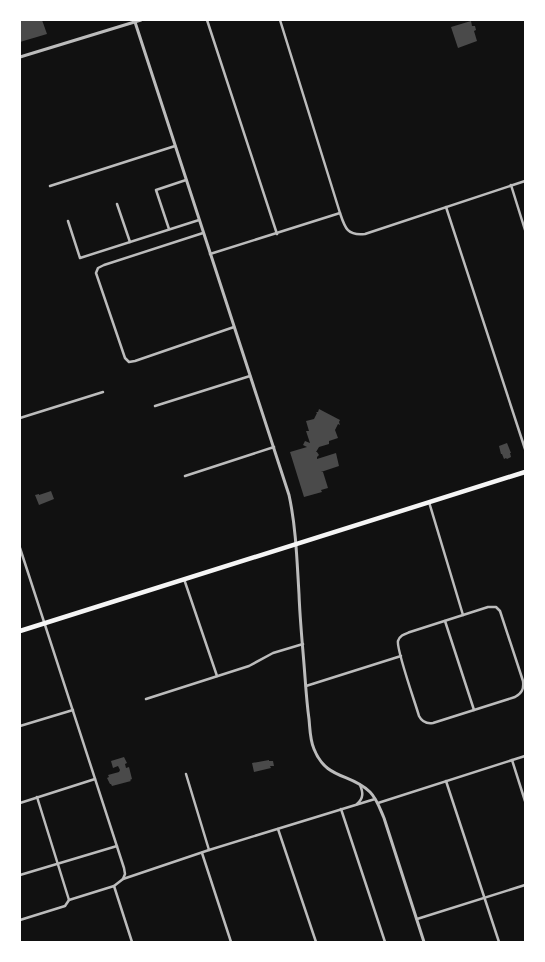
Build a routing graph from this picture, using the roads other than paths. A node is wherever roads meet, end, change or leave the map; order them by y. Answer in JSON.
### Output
{"nodes":[{"id":1,"x":141,"y":20,"type":"edge"},
{"id":2,"x":206,"y":20,"type":"edge"},
{"id":3,"x":280,"y":20,"type":"edge"},
{"id":4,"x":135,"y":22,"type":"junction"},
{"id":5,"x":20,"y":57,"type":"edge"},
{"id":6,"x":175,"y":146,"type":"junction"},
{"id":7,"x":186,"y":180,"type":"junction"},
{"id":8,"x":525,"y":180,"type":"edge"},
{"id":9,"x":511,"y":185,"type":"junction"},
{"id":10,"x":50,"y":186,"type":"dead end"},
{"id":11,"x":117,"y":204,"type":"dead end"},
{"id":12,"x":446,"y":207,"type":"junction"},
{"id":13,"x":340,"y":213,"type":"junction"},
{"id":14,"x":199,"y":220,"type":"junction"},
{"id":15,"x":68,"y":221,"type":"dead end"},
{"id":16,"x":169,"y":230,"type":"junction"},
{"id":17,"x":525,"y":230,"type":"edge"},
{"id":18,"x":203,"y":233,"type":"junction"},
{"id":19,"x":277,"y":234,"type":"junction"},
{"id":20,"x":130,"y":242,"type":"junction"},
{"id":21,"x":210,"y":254,"type":"junction"},
{"id":22,"x":234,"y":328,"type":"junction"},
{"id":23,"x":250,"y":376,"type":"junction"},
{"id":24,"x":103,"y":392,"type":"dead end"},
{"id":25,"x":155,"y":406,"type":"dead end"},
{"id":26,"x":20,"y":418,"type":"edge"},
{"id":27,"x":274,"y":447,"type":"junction"},
{"id":28,"x":525,"y":449,"type":"edge"},
{"id":29,"x":525,"y":472,"type":"edge"},
{"id":30,"x":185,"y":476,"type":"dead end"},
{"id":31,"x":429,"y":502,"type":"junction"},
{"id":32,"x":296,"y":544,"type":"junction"},
{"id":33,"x":20,"y":550,"type":"edge"},
{"id":34,"x":184,"y":579,"type":"junction"},
{"id":35,"x":463,"y":615,"type":"junction"},
{"id":36,"x":445,"y":621,"type":"junction"},
{"id":37,"x":44,"y":623,"type":"junction"},
{"id":38,"x":20,"y":631,"type":"edge"},
{"id":39,"x":303,"y":644,"type":"junction"},
{"id":40,"x":401,"y":656,"type":"junction"},
{"id":41,"x":216,"y":676,"type":"junction"},
{"id":42,"x":306,"y":686,"type":"junction"},
{"id":43,"x":146,"y":699,"type":"dead end"},
{"id":44,"x":73,"y":710,"type":"junction"},
{"id":45,"x":474,"y":710,"type":"junction"},
{"id":46,"x":20,"y":726,"type":"edge"},
{"id":47,"x":525,"y":756,"type":"edge"},
{"id":48,"x":512,"y":760,"type":"junction"},
{"id":49,"x":186,"y":774,"type":"dead end"},
{"id":50,"x":95,"y":779,"type":"junction"},
{"id":51,"x":446,"y":781,"type":"junction"},
{"id":52,"x":360,"y":785,"type":"junction"},
{"id":53,"x":38,"y":797,"type":"junction"},
{"id":54,"x":375,"y":799,"type":"junction"},
{"id":55,"x":525,"y":801,"type":"edge"},
{"id":56,"x":20,"y":803,"type":"edge"},
{"id":57,"x":378,"y":803,"type":"junction"},
{"id":58,"x":356,"y":805,"type":"junction"},
{"id":59,"x":342,"y":809,"type":"junction"},
{"id":60,"x":278,"y":829,"type":"junction"},
{"id":61,"x":117,"y":846,"type":"junction"},
{"id":62,"x":209,"y":850,"type":"junction"},
{"id":63,"x":202,"y":853,"type":"junction"},
{"id":64,"x":58,"y":864,"type":"junction"},
{"id":65,"x":20,"y":875,"type":"edge"},
{"id":66,"x":123,"y":879,"type":"junction"},
{"id":67,"x":525,"y":885,"type":"edge"},
{"id":68,"x":114,"y":886,"type":"junction"},
{"id":69,"x":484,"y":898,"type":"junction"},
{"id":70,"x":69,"y":900,"type":"junction"},
{"id":71,"x":20,"y":920,"type":"edge"},
{"id":72,"x":417,"y":920,"type":"junction"},
{"id":73,"x":132,"y":942,"type":"edge"},
{"id":74,"x":231,"y":942,"type":"edge"},
{"id":75,"x":316,"y":942,"type":"edge"},
{"id":76,"x":385,"y":942,"type":"edge"},
{"id":77,"x":424,"y":942,"type":"edge"},
{"id":78,"x":498,"y":942,"type":"edge"}],
"edges":[{"from":1,"to":4,"type":"street"},
{"from":2,"to":19,"type":"street"},
{"from":3,"to":13,"type":"street"},
{"from":4,"to":5,"type":"street"},
{"from":4,"to":6,"type":"street"},
{"from":6,"to":7,"type":"street"},
{"from":6,"to":10,"type":"street"},
{"from":7,"to":14,"type":"street"},
{"from":7,"to":16,"type":"street"},
{"from":8,"to":9,"type":"street"},
{"from":9,"to":12,"type":"street"},
{"from":9,"to":17,"type":"street"},
{"from":11,"to":20,"type":"street"},
{"from":12,"to":13,"type":"street"},
{"from":12,"to":28,"type":"street"},
{"from":13,"to":19,"type":"street"},
{"from":14,"to":16,"type":"street"},
{"from":14,"to":18,"type":"street"},
{"from":15,"to":20,"type":"street"},
{"from":16,"to":20,"type":"street"},
{"from":18,"to":21,"type":"street"},
{"from":18,"to":22,"type":"street"},
{"from":19,"to":21,"type":"street"},
{"from":21,"to":22,"type":"street"},
{"from":22,"to":23,"type":"street"},
{"from":23,"to":25,"type":"street"},
{"from":23,"to":27,"type":"street"},
{"from":24,"to":26,"type":"street"},
{"from":27,"to":30,"type":"street"},
{"from":27,"to":32,"type":"street"},
{"from":29,"to":31,"type":"highway"},
{"from":31,"to":32,"type":"highway"},
{"from":31,"to":35,"type":"street"},
{"from":32,"to":34,"type":"highway"},
{"from":32,"to":39,"type":"street"},
{"from":33,"to":37,"type":"street"},
{"from":34,"to":37,"type":"highway"},
{"from":34,"to":41,"type":"street"},
{"from":35,"to":36,"type":"street"},
{"from":35,"to":45,"type":"street"},
{"from":36,"to":40,"type":"street"},
{"from":36,"to":45,"type":"street"},
{"from":37,"to":38,"type":"highway"},
{"from":37,"to":44,"type":"street"},
{"from":39,"to":41,"type":"street"},
{"from":39,"to":42,"type":"street"},
{"from":40,"to":42,"type":"street"},
{"from":40,"to":45,"type":"street"},
{"from":41,"to":43,"type":"street"},
{"from":42,"to":52,"type":"street"},
{"from":44,"to":46,"type":"street"},
{"from":44,"to":50,"type":"street"},
{"from":47,"to":48,"type":"street"},
{"from":48,"to":51,"type":"street"},
{"from":48,"to":55,"type":"street"},
{"from":49,"to":62,"type":"street"},
{"from":50,"to":53,"type":"street"},
{"from":50,"to":61,"type":"street"},
{"from":51,"to":57,"type":"street"},
{"from":51,"to":69,"type":"street"},
{"from":52,"to":54,"type":"street"},
{"from":52,"to":58,"type":"street"},
{"from":53,"to":56,"type":"street"},
{"from":53,"to":64,"type":"street"},
{"from":54,"to":57,"type":"street"},
{"from":54,"to":58,"type":"street"},
{"from":57,"to":72,"type":"street"},
{"from":58,"to":59,"type":"street"},
{"from":59,"to":60,"type":"street"},
{"from":59,"to":76,"type":"street"},
{"from":60,"to":62,"type":"street"},
{"from":60,"to":75,"type":"street"},
{"from":61,"to":64,"type":"street"},
{"from":61,"to":66,"type":"street"},
{"from":62,"to":63,"type":"street"},
{"from":63,"to":66,"type":"street"},
{"from":63,"to":74,"type":"street"},
{"from":64,"to":65,"type":"street"},
{"from":64,"to":70,"type":"street"},
{"from":66,"to":68,"type":"street"},
{"from":67,"to":69,"type":"street"},
{"from":68,"to":70,"type":"street"},
{"from":68,"to":73,"type":"street"},
{"from":69,"to":72,"type":"street"},
{"from":69,"to":78,"type":"street"},
{"from":70,"to":71,"type":"street"},
{"from":72,"to":77,"type":"street"}]}
